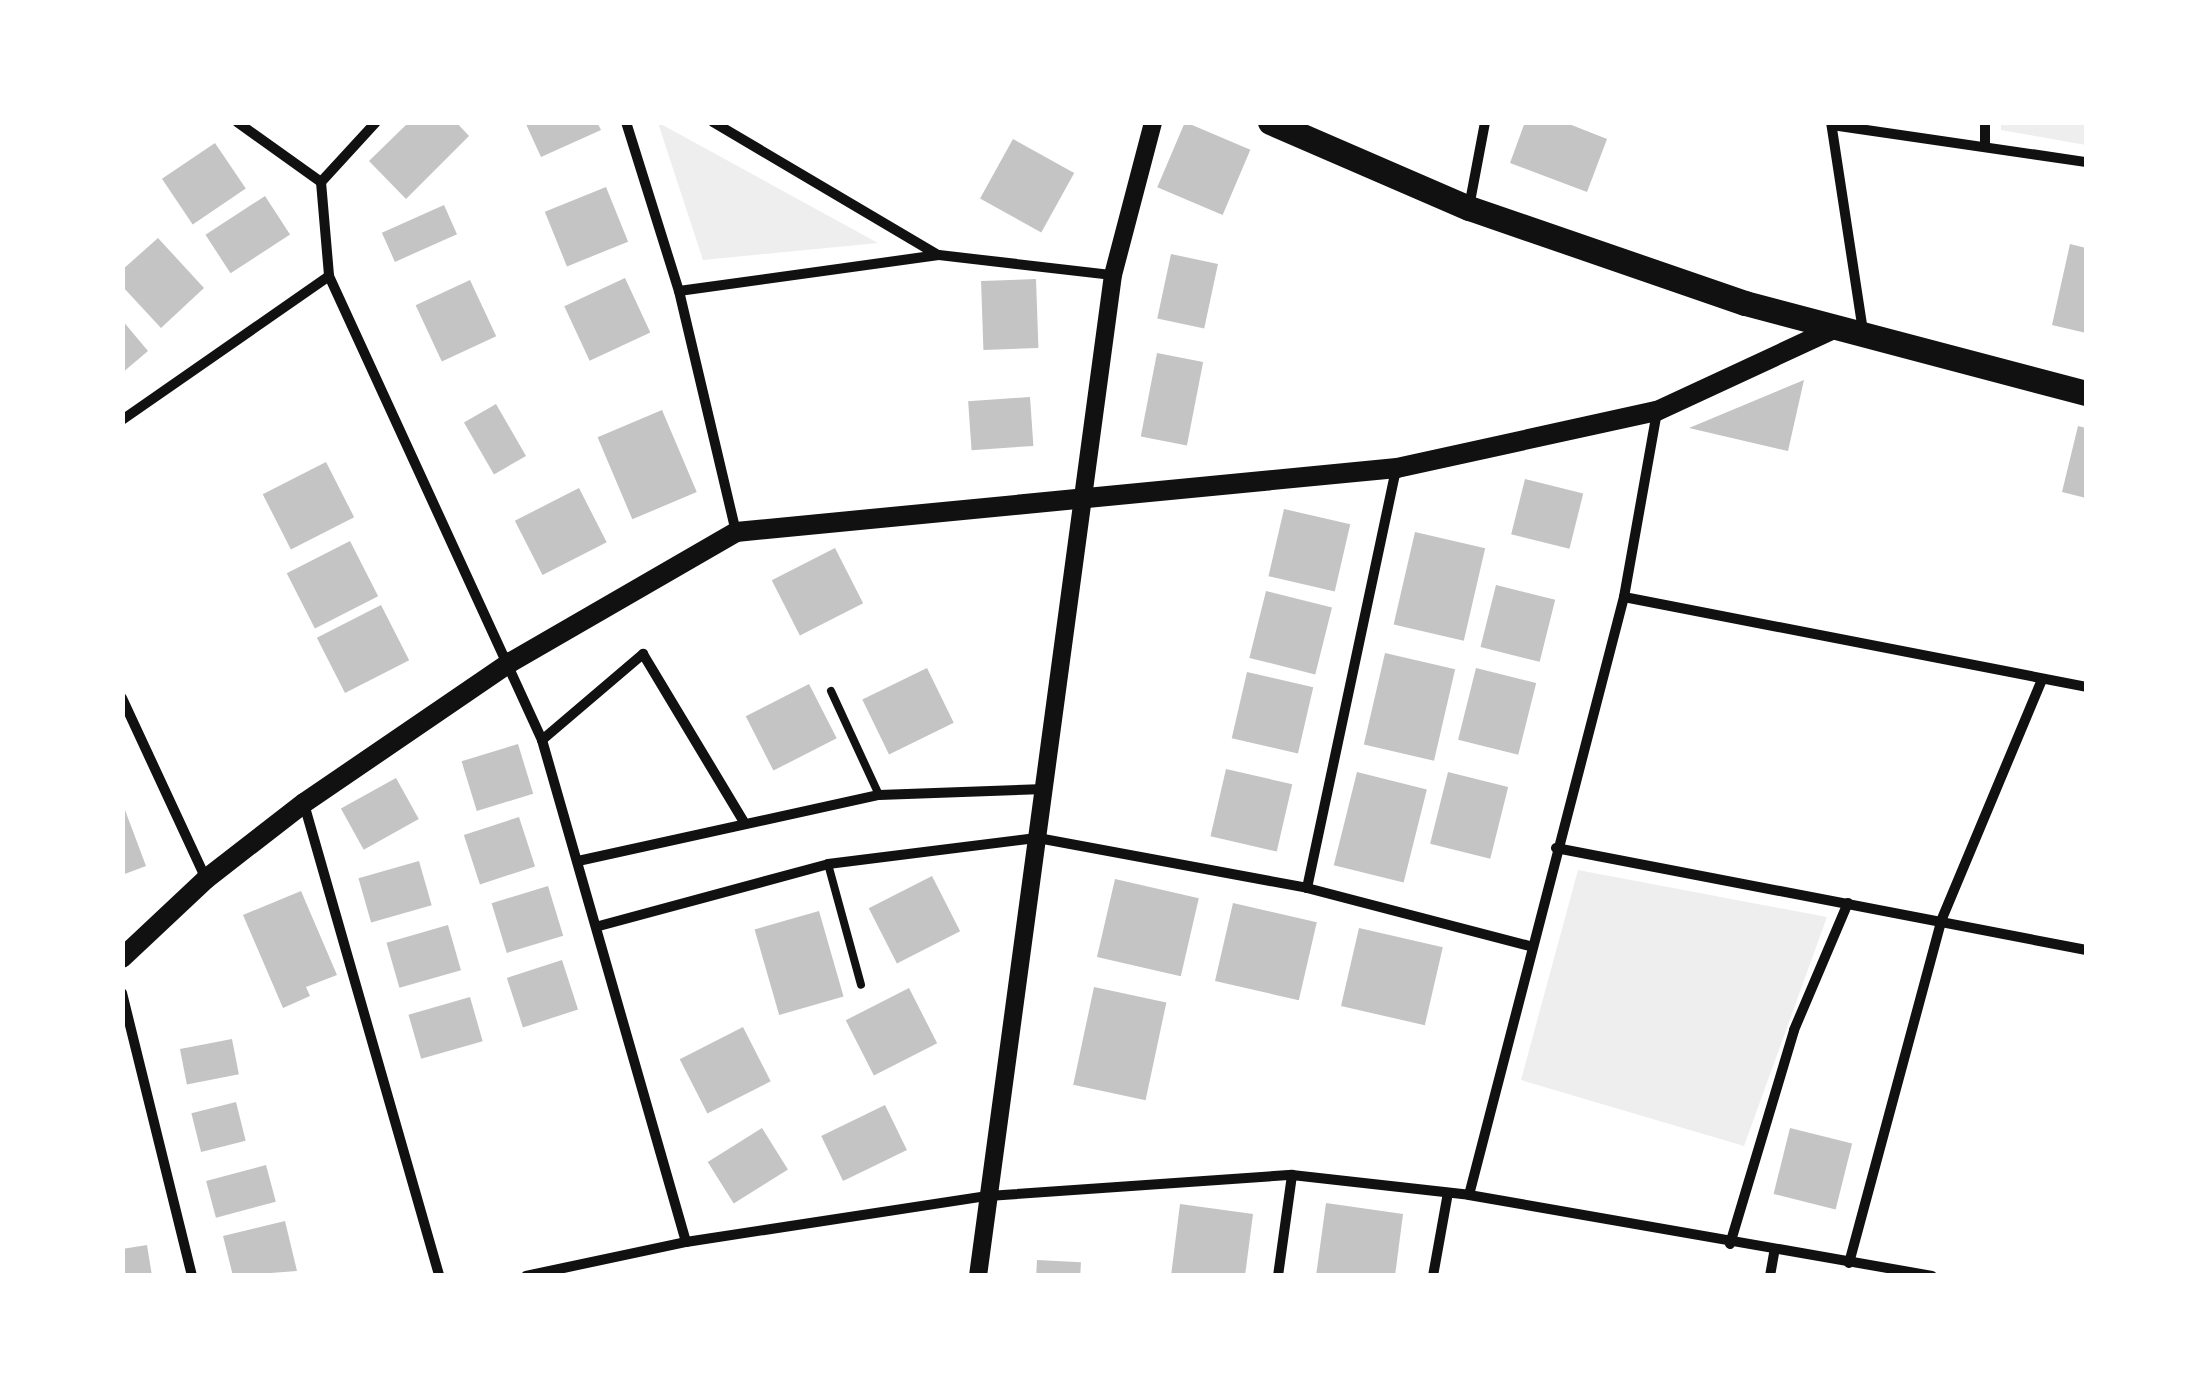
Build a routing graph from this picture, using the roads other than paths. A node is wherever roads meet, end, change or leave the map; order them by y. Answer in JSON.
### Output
{"nodes":[{"id":1,"x":237,"y":122,"type":"edge"},
{"id":2,"x":376,"y":122,"type":"edge"},
{"id":3,"x":626,"y":122,"type":"edge"},
{"id":4,"x":714,"y":122,"type":"edge"},
{"id":5,"x":1153,"y":122,"type":"edge"},
{"id":6,"x":1270,"y":122,"type":"edge"},
{"id":7,"x":1485,"y":122,"type":"edge"},
{"id":8,"x":1986,"y":122,"type":"edge"},
{"id":9,"x":1832,"y":124,"type":"edge"},
{"id":10,"x":1985,"y":145,"type":"junction"},
{"id":11,"x":2086,"y":162,"type":"edge"},
{"id":12,"x":320,"y":182,"type":"junction"},
{"id":13,"x":1469,"y":208,"type":"junction"},
{"id":14,"x":939,"y":255,"type":"junction"},
{"id":15,"x":1114,"y":275,"type":"junction"},
{"id":16,"x":329,"y":276,"type":"junction"},
{"id":17,"x":678,"y":291,"type":"junction"},
{"id":18,"x":1834,"y":328,"type":"junction"},
{"id":19,"x":1864,"y":338,"type":"junction"},
{"id":20,"x":2086,"y":393,"type":"edge"},
{"id":21,"x":1657,"y":411,"type":"junction"},
{"id":22,"x":122,"y":420,"type":"edge"},
{"id":23,"x":1396,"y":468,"type":"junction"},
{"id":24,"x":1086,"y":496,"type":"junction"},
{"id":25,"x":736,"y":532,"type":"junction"},
{"id":26,"x":1624,"y":598,"type":"junction"},
{"id":27,"x":511,"y":662,"type":"junction"},
{"id":28,"x":2042,"y":680,"type":"junction"},
{"id":29,"x":2086,"y":687,"type":"edge"},
{"id":30,"x":831,"y":691,"type":"dead end"},
{"id":31,"x":122,"y":698,"type":"edge"},
{"id":32,"x":542,"y":740,"type":"junction"},
{"id":33,"x":1046,"y":789,"type":"junction"},
{"id":34,"x":879,"y":795,"type":"junction"},
{"id":35,"x":304,"y":804,"type":"junction"},
{"id":36,"x":745,"y":824,"type":"junction"},
{"id":37,"x":1038,"y":838,"type":"junction"},
{"id":38,"x":1556,"y":848,"type":"junction"},
{"id":39,"x":578,"y":861,"type":"junction"},
{"id":40,"x":828,"y":864,"type":"junction"},
{"id":41,"x":206,"y":879,"type":"junction"},
{"id":42,"x":1307,"y":888,"type":"junction"},
{"id":43,"x":1848,"y":903,"type":"junction"},
{"id":44,"x":1942,"y":921,"type":"junction"},
{"id":45,"x":599,"y":926,"type":"junction"},
{"id":46,"x":1530,"y":946,"type":"junction"},
{"id":47,"x":2086,"y":950,"type":"edge"},
{"id":48,"x":122,"y":958,"type":"edge"},
{"id":49,"x":861,"y":985,"type":"dead end"},
{"id":50,"x":122,"y":993,"type":"edge"},
{"id":51,"x":1292,"y":1174,"type":"junction"},
{"id":52,"x":1448,"y":1192,"type":"junction"},
{"id":53,"x":1469,"y":1195,"type":"junction"},
{"id":54,"x":988,"y":1196,"type":"junction"},
{"id":55,"x":686,"y":1242,"type":"junction"},
{"id":56,"x":1730,"y":1244,"type":"junction"},
{"id":57,"x":1774,"y":1253,"type":"junction"},
{"id":58,"x":1849,"y":1263,"type":"junction"},
{"id":59,"x":192,"y":1276,"type":"edge"},
{"id":60,"x":439,"y":1276,"type":"edge"},
{"id":61,"x":526,"y":1276,"type":"edge"},
{"id":62,"x":978,"y":1276,"type":"edge"},
{"id":63,"x":1278,"y":1276,"type":"edge"},
{"id":64,"x":1434,"y":1276,"type":"edge"},
{"id":65,"x":1770,"y":1276,"type":"edge"},
{"id":66,"x":1932,"y":1276,"type":"edge"}],
"edges":[{"from":1,"to":12,"type":"street"},
{"from":2,"to":12,"type":"street"},
{"from":3,"to":17,"type":"street"},
{"from":4,"to":14,"type":"street"},
{"from":5,"to":15,"type":"street"},
{"from":6,"to":13,"type":"main road"},
{"from":7,"to":13,"type":"street"},
{"from":8,"to":10,"type":"street"},
{"from":9,"to":10,"type":"street"},
{"from":9,"to":19,"type":"street"},
{"from":10,"to":11,"type":"street"},
{"from":12,"to":16,"type":"street"},
{"from":13,"to":18,"type":"main road"},
{"from":14,"to":15,"type":"street"},
{"from":14,"to":17,"type":"street"},
{"from":15,"to":24,"type":"street"},
{"from":16,"to":22,"type":"street"},
{"from":16,"to":27,"type":"street"},
{"from":17,"to":25,"type":"street"},
{"from":18,"to":19,"type":"main road"},
{"from":18,"to":21,"type":"main road"},
{"from":19,"to":20,"type":"main road"},
{"from":21,"to":23,"type":"main road"},
{"from":21,"to":26,"type":"street"},
{"from":23,"to":24,"type":"main road"},
{"from":23,"to":42,"type":"street"},
{"from":24,"to":25,"type":"main road"},
{"from":24,"to":33,"type":"street"},
{"from":25,"to":27,"type":"main road"},
{"from":26,"to":28,"type":"street"},
{"from":26,"to":38,"type":"street"},
{"from":27,"to":32,"type":"street"},
{"from":27,"to":35,"type":"main road"},
{"from":28,"to":29,"type":"street"},
{"from":28,"to":44,"type":"street"},
{"from":30,"to":34,"type":"lane"},
{"from":31,"to":41,"type":"street"},
{"from":32,"to":36,"type":"street"},
{"from":32,"to":39,"type":"street"},
{"from":33,"to":34,"type":"street"},
{"from":33,"to":37,"type":"street"},
{"from":34,"to":36,"type":"street"},
{"from":35,"to":41,"type":"main road"},
{"from":35,"to":60,"type":"street"},
{"from":36,"to":39,"type":"street"},
{"from":37,"to":40,"type":"street"},
{"from":37,"to":42,"type":"street"},
{"from":37,"to":54,"type":"street"},
{"from":38,"to":43,"type":"street"},
{"from":38,"to":46,"type":"street"},
{"from":39,"to":45,"type":"street"},
{"from":40,"to":45,"type":"street"},
{"from":40,"to":49,"type":"lane"},
{"from":41,"to":48,"type":"main road"},
{"from":42,"to":46,"type":"street"},
{"from":43,"to":44,"type":"street"},
{"from":43,"to":56,"type":"street"},
{"from":44,"to":47,"type":"street"},
{"from":44,"to":58,"type":"street"},
{"from":45,"to":55,"type":"street"},
{"from":46,"to":53,"type":"street"},
{"from":50,"to":59,"type":"street"},
{"from":51,"to":52,"type":"street"},
{"from":51,"to":54,"type":"street"},
{"from":51,"to":63,"type":"street"},
{"from":52,"to":53,"type":"street"},
{"from":52,"to":64,"type":"street"},
{"from":53,"to":56,"type":"street"},
{"from":54,"to":55,"type":"street"},
{"from":54,"to":62,"type":"street"},
{"from":55,"to":61,"type":"street"},
{"from":56,"to":57,"type":"street"},
{"from":57,"to":58,"type":"street"},
{"from":57,"to":65,"type":"street"},
{"from":58,"to":66,"type":"street"}]}
